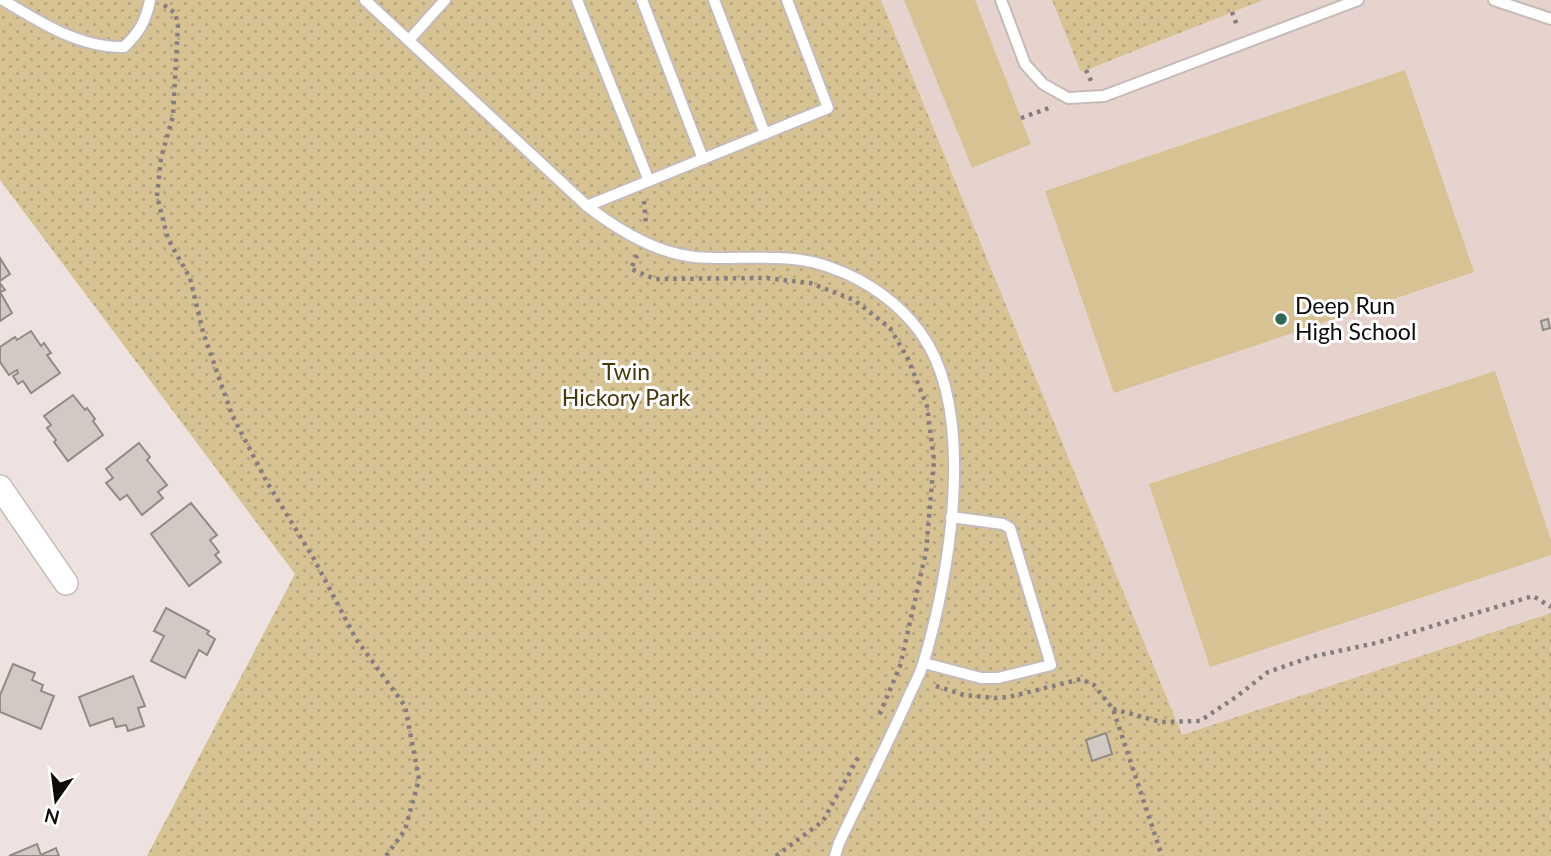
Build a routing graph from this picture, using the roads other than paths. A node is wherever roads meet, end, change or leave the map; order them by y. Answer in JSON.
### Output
{"nodes":[{"id":1,"x":3,"y":0,"type":"edge"},
{"id":2,"x":150,"y":0,"type":"edge"},
{"id":3,"x":365,"y":0,"type":"edge"},
{"id":4,"x":444,"y":0,"type":"edge"},
{"id":5,"x":577,"y":0,"type":"edge"},
{"id":6,"x":642,"y":0,"type":"edge"},
{"id":7,"x":714,"y":0,"type":"edge"},
{"id":8,"x":787,"y":0,"type":"edge"},
{"id":9,"x":1001,"y":0,"type":"edge"},
{"id":10,"x":1358,"y":0,"type":"edge"},
{"id":11,"x":1494,"y":0,"type":"edge"},
{"id":12,"x":1551,"y":19,"type":"edge"},
{"id":13,"x":410,"y":40,"type":"junction"},
{"id":14,"x":765,"y":134,"type":"junction"},
{"id":15,"x":703,"y":159,"type":"junction"},
{"id":16,"x":649,"y":181,"type":"junction"},
{"id":17,"x":587,"y":206,"type":"junction"},
{"id":18,"x":0,"y":487,"type":"edge"},
{"id":19,"x":951,"y":517,"type":"junction"},
{"id":20,"x":66,"y":583,"type":"dead end"},
{"id":21,"x":924,"y":663,"type":"junction"},
{"id":22,"x":835,"y":856,"type":"edge"}],
"edges":[{"from":1,"to":2,"type":"lane"},
{"from":3,"to":13,"type":"lane"},
{"from":4,"to":13,"type":"lane"},
{"from":5,"to":16,"type":"lane"},
{"from":6,"to":15,"type":"lane"},
{"from":7,"to":14,"type":"lane"},
{"from":8,"to":14,"type":"lane"},
{"from":9,"to":10,"type":"lane"},
{"from":11,"to":12,"type":"lane"},
{"from":13,"to":17,"type":"lane"},
{"from":14,"to":15,"type":"lane"},
{"from":15,"to":16,"type":"lane"},
{"from":16,"to":17,"type":"lane"},
{"from":17,"to":19,"type":"lane"},
{"from":18,"to":20,"type":"street"},
{"from":19,"to":21,"type":"lane"},
{"from":19,"to":21,"type":"lane"},
{"from":21,"to":22,"type":"lane"}]}
